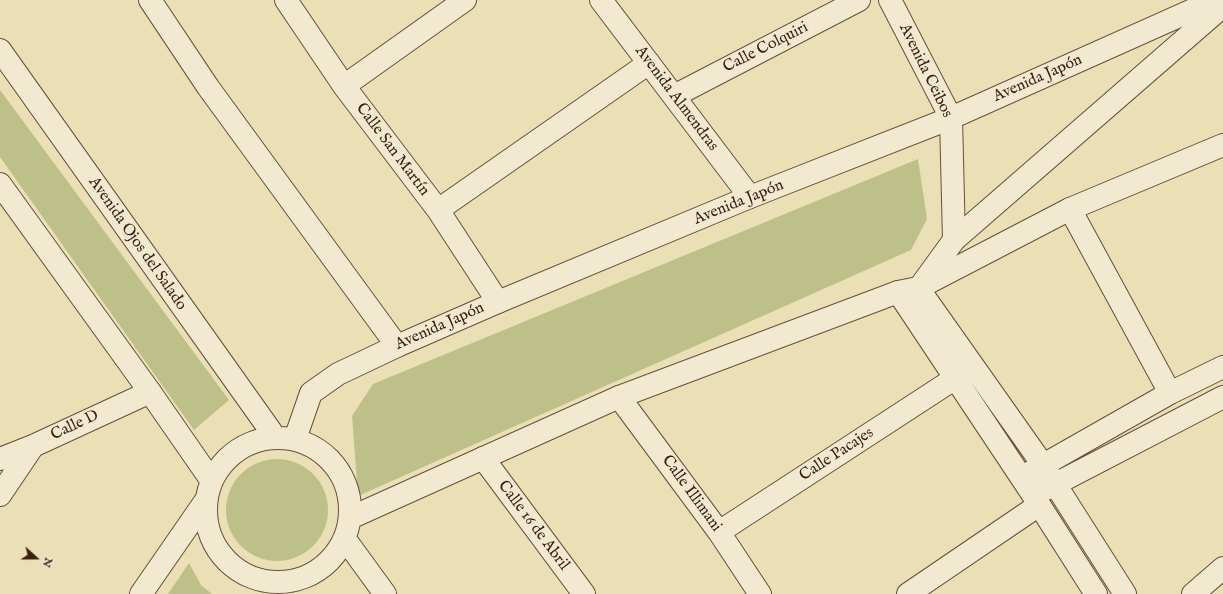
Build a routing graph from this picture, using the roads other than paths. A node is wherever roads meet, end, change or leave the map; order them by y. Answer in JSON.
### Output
{"nodes":[{"id":1,"x":150,"y":0,"type":"edge"},
{"id":2,"x":286,"y":0,"type":"edge"},
{"id":3,"x":465,"y":0,"type":"edge"},
{"id":4,"x":601,"y":0,"type":"edge"},
{"id":5,"x":859,"y":0,"type":"edge"},
{"id":6,"x":890,"y":0,"type":"edge"},
{"id":7,"x":1215,"y":0,"type":"edge"},
{"id":8,"x":1223,"y":6,"type":"edge"},
{"id":9,"x":0,"y":50,"type":"edge"},
{"id":10,"x":649,"y":63,"type":"junction"},
{"id":11,"x":344,"y":86,"type":"junction"},
{"id":12,"x":674,"y":96,"type":"junction"},
{"id":13,"x":951,"y":118,"type":"junction"},
{"id":14,"x":1223,"y":145,"type":"edge"},
{"id":15,"x":0,"y":184,"type":"edge"},
{"id":16,"x":750,"y":197,"type":"junction"},
{"id":17,"x":1070,"y":209,"type":"junction"},
{"id":18,"x":438,"y":210,"type":"junction"},
{"id":19,"x":954,"y":240,"type":"junction"},
{"id":20,"x":908,"y":290,"type":"junction"},
{"id":21,"x":498,"y":302,"type":"junction"},
{"id":22,"x":396,"y":346,"type":"junction"},
{"id":23,"x":1223,"y":367,"type":"edge"},
{"id":24,"x":954,"y":379,"type":"junction"},
{"id":25,"x":150,"y":392,"type":"junction"},
{"id":26,"x":1170,"y":393,"type":"junction"},
{"id":27,"x":619,"y":397,"type":"junction"},
{"id":28,"x":1223,"y":398,"type":"edge"},
{"id":29,"x":285,"y":438,"type":"junction"},
{"id":30,"x":33,"y":446,"type":"junction"},
{"id":31,"x":483,"y":458,"type":"junction"},
{"id":32,"x":0,"y":459,"type":"edge"},
{"id":33,"x":1043,"y":465,"type":"junction"},
{"id":34,"x":1021,"y":477,"type":"junction"},
{"id":35,"x":1055,"y":484,"type":"junction"},
{"id":36,"x":209,"y":490,"type":"junction"},
{"id":37,"x":0,"y":494,"type":"edge"},
{"id":38,"x":1036,"y":500,"type":"junction"},
{"id":39,"x":347,"y":529,"type":"junction"},
{"id":40,"x":719,"y":532,"type":"junction"},
{"id":41,"x":1223,"y":568,"type":"edge"},
{"id":42,"x":273,"y":588,"type":"edge"},
{"id":43,"x":141,"y":594,"type":"edge"},
{"id":44,"x":385,"y":594,"type":"edge"},
{"id":45,"x":584,"y":594,"type":"edge"},
{"id":46,"x":760,"y":594,"type":"edge"},
{"id":47,"x":908,"y":594,"type":"edge"},
{"id":48,"x":1096,"y":594,"type":"edge"},
{"id":49,"x":1125,"y":594,"type":"edge"},
{"id":50,"x":1193,"y":594,"type":"edge"}],
"edges":[{"from":1,"to":22,"type":"street"},
{"from":2,"to":11,"type":"street","name":"Calle San Martín"},
{"from":3,"to":11,"type":"street"},
{"from":4,"to":10,"type":"street","name":"Avenida Almendras"},
{"from":5,"to":12,"type":"street","name":"Calle Colquiri"},
{"from":6,"to":13,"type":"street","name":"Avenida Ceibos"},
{"from":7,"to":13,"type":"street","name":"Avenida Japón"},
{"from":8,"to":19,"type":"street"},
{"from":9,"to":29,"type":"street","name":"Avenida Ojos del Salado"},
{"from":10,"to":12,"type":"street","name":"Avenida Almendras"},
{"from":10,"to":18,"type":"street"},
{"from":11,"to":18,"type":"street","name":"Calle San Martín"},
{"from":12,"to":16,"type":"street","name":"Avenida Almendras"},
{"from":13,"to":16,"type":"street","name":"Avenida Japón"},
{"from":13,"to":19,"type":"street","name":"Avenida Ceibos"},
{"from":14,"to":17,"type":"street"},
{"from":15,"to":25,"type":"street"},
{"from":16,"to":21,"type":"street","name":"Avenida Japón"},
{"from":17,"to":20,"type":"street"},
{"from":17,"to":26,"type":"street"},
{"from":18,"to":21,"type":"street","name":"Calle San Martín"},
{"from":19,"to":20,"type":"street"},
{"from":20,"to":24,"type":"street"},
{"from":20,"to":27,"type":"street"},
{"from":20,"to":33,"type":"street"},
{"from":21,"to":22,"type":"street","name":"Avenida Japón"},
{"from":22,"to":29,"type":"street","name":"Avenida Japón"},
{"from":23,"to":26,"type":"street"},
{"from":24,"to":34,"type":"street"},
{"from":24,"to":40,"type":"street","name":"Calle Pacajes"},
{"from":25,"to":30,"type":"street","name":"Calle D"},
{"from":25,"to":36,"type":"street"},
{"from":26,"to":33,"type":"street"},
{"from":27,"to":31,"type":"street"},
{"from":27,"to":40,"type":"street","name":"Calle Illimani"},
{"from":28,"to":35,"type":"street"},
{"from":29,"to":36,"type":"street"},
{"from":29,"to":39,"type":"street"},
{"from":30,"to":32,"type":"street","name":"Calle D"},
{"from":30,"to":37,"type":"street"},
{"from":31,"to":39,"type":"street"},
{"from":31,"to":45,"type":"street","name":"Calle 16 de Abril"},
{"from":33,"to":34,"type":"street"},
{"from":33,"to":35,"type":"street"},
{"from":34,"to":38,"type":"street"},
{"from":35,"to":38,"type":"street"},
{"from":35,"to":49,"type":"street"},
{"from":36,"to":42,"type":"street"},
{"from":36,"to":43,"type":"street"},
{"from":38,"to":47,"type":"street"},
{"from":38,"to":48,"type":"street"},
{"from":39,"to":42,"type":"street"},
{"from":39,"to":44,"type":"street"},
{"from":40,"to":46,"type":"street","name":"Calle Illimani"},
{"from":41,"to":50,"type":"street"}]}
